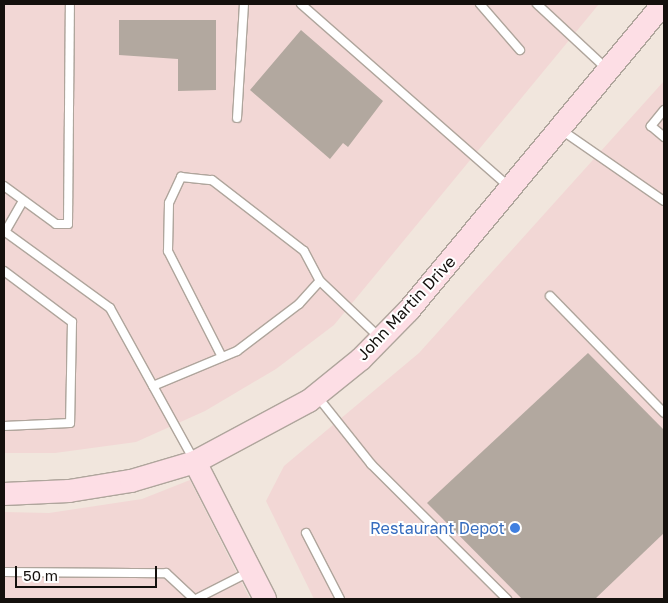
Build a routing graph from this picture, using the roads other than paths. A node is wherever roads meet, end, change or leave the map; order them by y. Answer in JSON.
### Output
{"nodes":[{"id":1,"x":70,"y":4,"type":"edge"},
{"id":2,"x":244,"y":4,"type":"edge"},
{"id":3,"x":302,"y":4,"type":"edge"},
{"id":4,"x":480,"y":4,"type":"edge"},
{"id":5,"x":537,"y":4,"type":"edge"},
{"id":6,"x":663,"y":4,"type":"edge"},
{"id":7,"x":520,"y":50,"type":"dead end"},
{"id":8,"x":608,"y":70,"type":"junction"},
{"id":9,"x":664,"y":110,"type":"edge"},
{"id":10,"x":237,"y":118,"type":"dead end"},
{"id":11,"x":558,"y":128,"type":"junction"},
{"id":12,"x":664,"y":137,"type":"edge"},
{"id":13,"x":4,"y":186,"type":"edge"},
{"id":14,"x":511,"y":188,"type":"junction"},
{"id":15,"x":664,"y":201,"type":"edge"},
{"id":16,"x":22,"y":202,"type":"junction"},
{"id":17,"x":5,"y":232,"type":"edge"},
{"id":18,"x":4,"y":271,"type":"edge"},
{"id":19,"x":320,"y":281,"type":"junction"},
{"id":20,"x":550,"y":296,"type":"dead end"},
{"id":21,"x":382,"y":339,"type":"junction"},
{"id":22,"x":222,"y":357,"type":"junction"},
{"id":23,"x":153,"y":386,"type":"junction"},
{"id":24,"x":316,"y":395,"type":"junction"},
{"id":25,"x":664,"y":413,"type":"edge"},
{"id":26,"x":4,"y":426,"type":"edge"},
{"id":27,"x":195,"y":462,"type":"junction"},
{"id":28,"x":4,"y":494,"type":"edge"},
{"id":29,"x":306,"y":533,"type":"dead end"},
{"id":30,"x":250,"y":571,"type":"junction"},
{"id":31,"x":4,"y":572,"type":"edge"},
{"id":32,"x":195,"y":599,"type":"edge"},
{"id":33,"x":265,"y":599,"type":"edge"},
{"id":34,"x":340,"y":599,"type":"edge"},
{"id":35,"x":506,"y":599,"type":"edge"}],
"edges":[{"from":1,"to":16,"type":"lane"},
{"from":2,"to":10,"type":"lane"},
{"from":3,"to":14,"type":"lane"},
{"from":4,"to":7,"type":"lane"},
{"from":5,"to":8,"type":"lane"},
{"from":6,"to":8,"type":"street","name":"John Martin Drive"},
{"from":8,"to":11,"type":"street","name":"John Martin Drive"},
{"from":9,"to":12,"type":"lane"},
{"from":11,"to":14,"type":"street","name":"John Martin Drive"},
{"from":11,"to":15,"type":"lane"},
{"from":13,"to":16,"type":"lane"},
{"from":14,"to":21,"type":"street","name":"John Martin Drive"},
{"from":16,"to":17,"type":"lane"},
{"from":17,"to":23,"type":"lane"},
{"from":18,"to":26,"type":"lane"},
{"from":19,"to":21,"type":"lane"},
{"from":19,"to":22,"type":"lane"},
{"from":19,"to":22,"type":"lane"},
{"from":20,"to":25,"type":"lane"},
{"from":21,"to":24,"type":"street","name":"John Martin Drive"},
{"from":22,"to":23,"type":"lane"},
{"from":23,"to":27,"type":"lane"},
{"from":24,"to":27,"type":"street","name":"John Martin Drive"},
{"from":24,"to":35,"type":"lane"},
{"from":27,"to":28,"type":"street","name":"John Martin Drive"},
{"from":27,"to":30,"type":"street"},
{"from":29,"to":34,"type":"lane"},
{"from":30,"to":32,"type":"lane"},
{"from":30,"to":33,"type":"street"},
{"from":31,"to":32,"type":"lane"}]}
